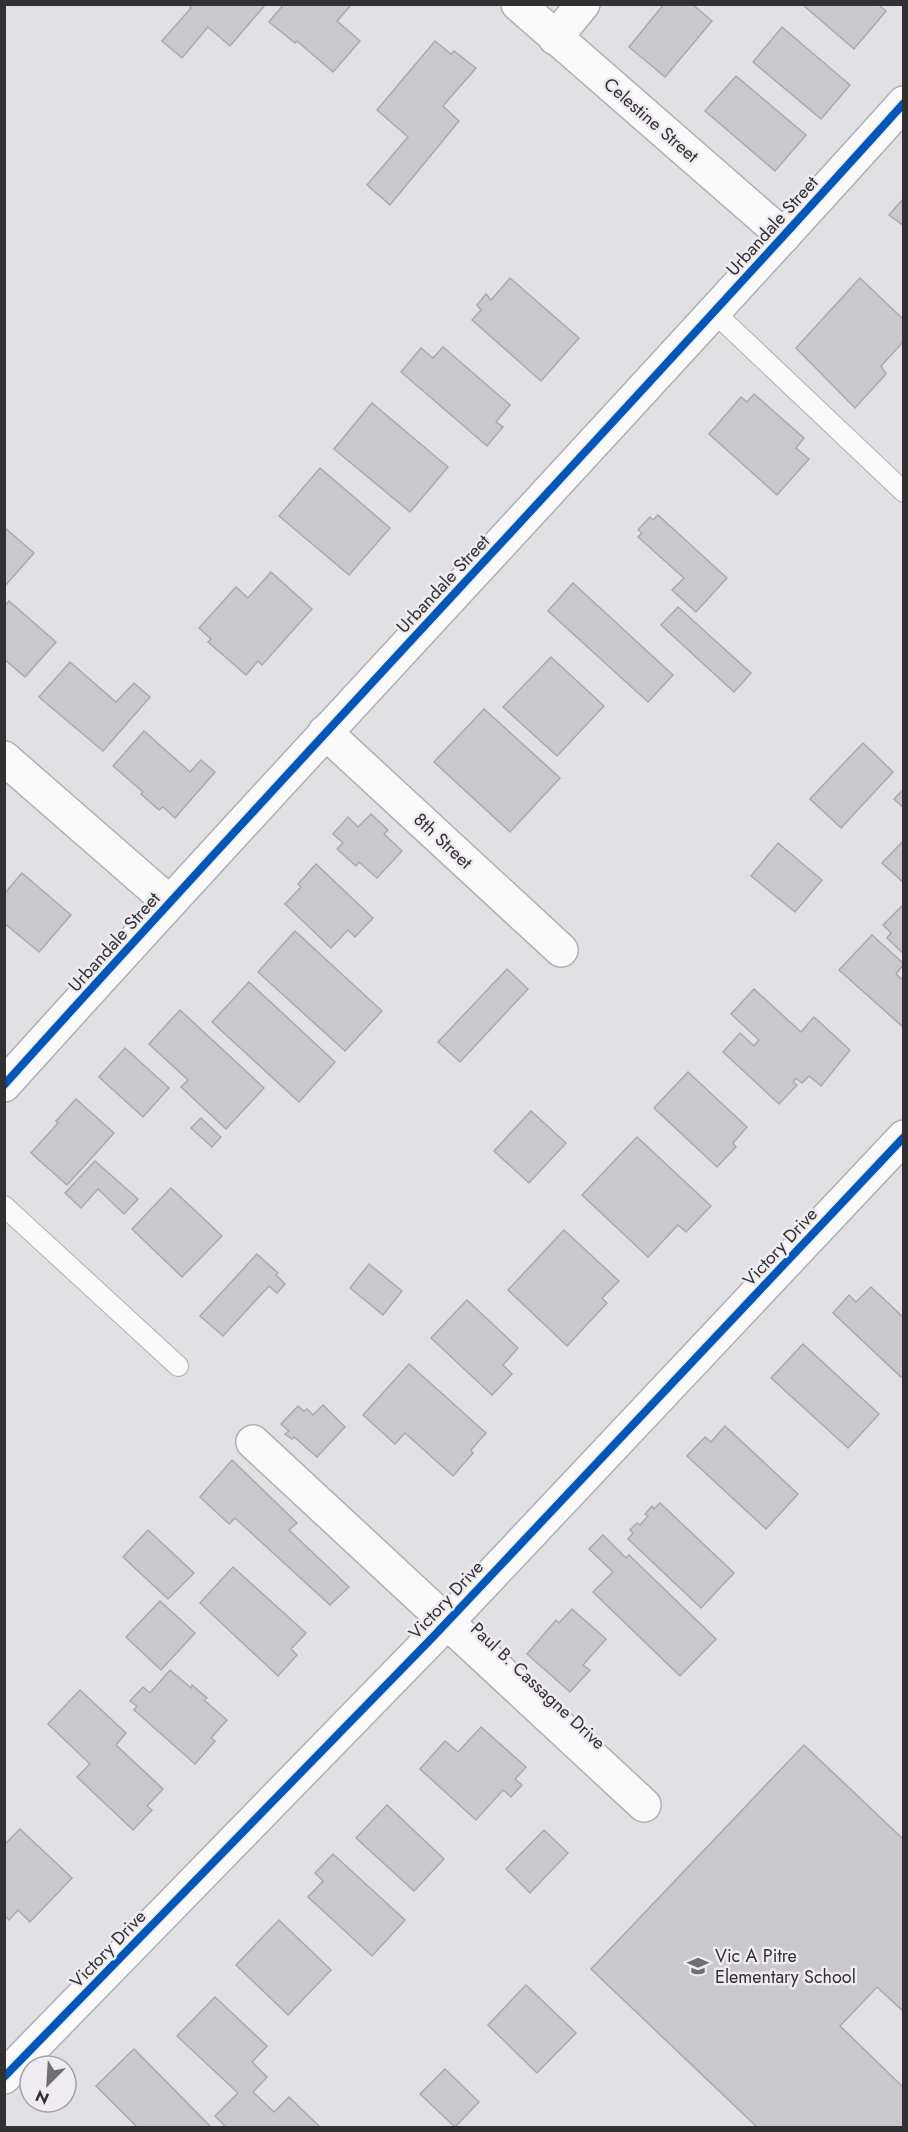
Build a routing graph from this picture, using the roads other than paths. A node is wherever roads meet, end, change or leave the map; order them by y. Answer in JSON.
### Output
{"nodes":[{"id":1,"x":518,"y":4,"type":"edge"},
{"id":2,"x":583,"y":4,"type":"edge"},
{"id":3,"x":555,"y":38,"type":"junction"},
{"id":4,"x":903,"y":103,"type":"edge"},
{"id":5,"x":784,"y":236,"type":"junction"},
{"id":6,"x":714,"y":312,"type":"junction"},
{"id":7,"x":903,"y":492,"type":"edge"},
{"id":8,"x":325,"y":732,"type":"junction"},
{"id":9,"x":4,"y":758,"type":"edge"},
{"id":10,"x":170,"y":902,"type":"junction"},
{"id":11,"x":561,"y":950,"type":"dead end"},
{"id":12,"x":4,"y":1085,"type":"edge"},
{"id":13,"x":903,"y":1137,"type":"edge"},
{"id":14,"x":4,"y":1206,"type":"edge"},
{"id":15,"x":178,"y":1366,"type":"dead end"},
{"id":16,"x":253,"y":1442,"type":"dead end"},
{"id":17,"x":447,"y":1620,"type":"junction"},
{"id":18,"x":644,"y":1805,"type":"dead end"},
{"id":19,"x":4,"y":2077,"type":"edge"}],
"edges":[{"from":1,"to":3,"type":"street","name":"Celestine Street"},
{"from":2,"to":3,"type":"street"},
{"from":3,"to":5,"type":"street","name":"Celestine Street"},
{"from":4,"to":5,"type":"street","name":"Urbandale Street"},
{"from":5,"to":6,"type":"street","name":"Urbandale Street"},
{"from":6,"to":7,"type":"lane"},
{"from":6,"to":8,"type":"street","name":"Urbandale Street"},
{"from":8,"to":10,"type":"street","name":"Urbandale Street"},
{"from":8,"to":11,"type":"street","name":"8th Street"},
{"from":9,"to":10,"type":"street"},
{"from":10,"to":12,"type":"street","name":"Urbandale Street"},
{"from":13,"to":17,"type":"street","name":"Victory Drive"},
{"from":14,"to":15,"type":"lane"},
{"from":16,"to":17,"type":"street","name":"Paul B. Cassagne Drive"},
{"from":17,"to":18,"type":"street","name":"Paul B. Cassagne Drive"},
{"from":17,"to":19,"type":"street","name":"Victory Drive"}]}
